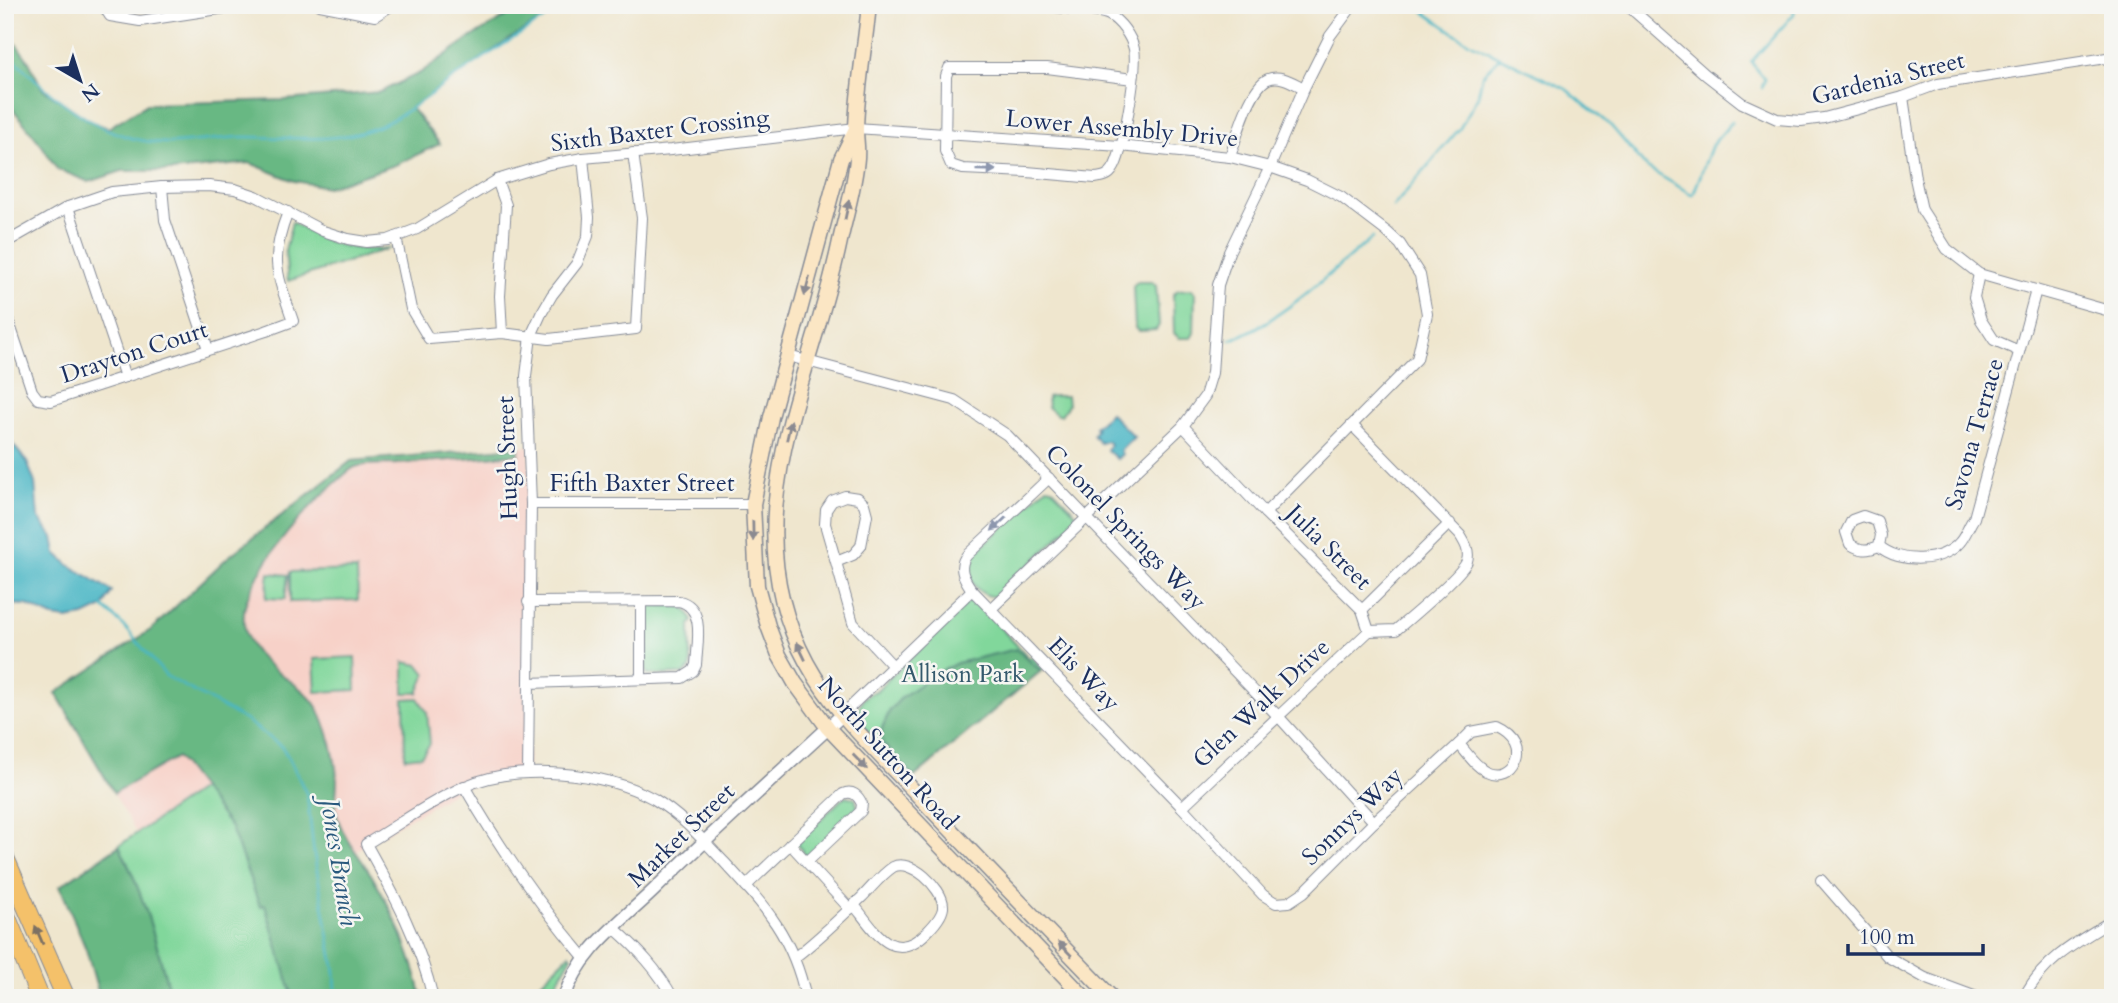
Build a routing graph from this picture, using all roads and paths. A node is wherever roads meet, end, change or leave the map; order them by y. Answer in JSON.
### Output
{"nodes":[{"id":1,"x":103,"y":5,"type":"edge"},
{"id":2,"x":245,"y":5,"type":"edge"},
{"id":3,"x":320,"y":5,"type":"edge"},
{"id":4,"x":392,"y":5,"type":"edge"},
{"id":5,"x":869,"y":5,"type":"edge"},
{"id":6,"x":1035,"y":5,"type":"edge"},
{"id":7,"x":1353,"y":5,"type":"edge"},
{"id":8,"x":1627,"y":5,"type":"edge"},
{"id":9,"x":1084,"y":8,"type":"edge"},
{"id":10,"x":2113,"y":57,"type":"edge"},
{"id":11,"x":1133,"y":79,"type":"junction"},
{"id":12,"x":1304,"y":88,"type":"junction"},
{"id":13,"x":1903,"y":97,"type":"junction"},
{"id":14,"x":856,"y":128,"type":"junction"},
{"id":15,"x":946,"y":134,"type":"junction"},
{"id":16,"x":1120,"y":146,"type":"junction"},
{"id":17,"x":633,"y":153,"type":"junction"},
{"id":18,"x":1230,"y":156,"type":"junction"},
{"id":19,"x":583,"y":158,"type":"junction"},
{"id":20,"x":1270,"y":167,"type":"junction"},
{"id":21,"x":497,"y":180,"type":"junction"},
{"id":22,"x":162,"y":187,"type":"junction"},
{"id":23,"x":68,"y":207,"type":"junction"},
{"id":24,"x":288,"y":212,"type":"junction"},
{"id":25,"x":396,"y":237,"type":"junction"},
{"id":26,"x":5,"y":243,"type":"edge"},
{"id":27,"x":1979,"y":274,"type":"junction"},
{"id":28,"x":2036,"y":290,"type":"junction"},
{"id":29,"x":5,"y":310,"type":"edge"},
{"id":30,"x":2113,"y":312,"type":"edge"},
{"id":31,"x":502,"y":333,"type":"junction"},
{"id":32,"x":531,"y":336,"type":"junction"},
{"id":33,"x":208,"y":349,"type":"junction"},
{"id":34,"x":2019,"y":351,"type":"junction"},
{"id":35,"x":788,"y":356,"type":"junction"},
{"id":36,"x":808,"y":361,"type":"junction"},
{"id":37,"x":125,"y":377,"type":"junction"},
{"id":38,"x":1352,"y":425,"type":"junction"},
{"id":39,"x":1183,"y":426,"type":"junction"},
{"id":40,"x":1049,"y":478,"type":"junction"},
{"id":41,"x":531,"y":504,"type":"junction"},
{"id":42,"x":753,"y":504,"type":"junction"},
{"id":43,"x":1265,"y":513,"type":"junction"},
{"id":44,"x":1087,"y":517,"type":"junction"},
{"id":45,"x":1450,"y":523,"type":"junction"},
{"id":46,"x":1879,"y":546,"type":"dead end"},
{"id":47,"x":836,"y":562,"type":"junction"},
{"id":48,"x":972,"y":590,"type":"junction"},
{"id":49,"x":528,"y":602,"type":"junction"},
{"id":50,"x":641,"y":602,"type":"junction"},
{"id":51,"x":991,"y":608,"type":"junction"},
{"id":52,"x":1362,"y":610,"type":"junction"},
{"id":53,"x":1369,"y":631,"type":"junction"},
{"id":54,"x":893,"y":666,"type":"junction"},
{"id":55,"x":641,"y":679,"type":"junction"},
{"id":56,"x":529,"y":683,"type":"junction"},
{"id":57,"x":842,"y":714,"type":"junction"},
{"id":58,"x":1278,"y":716,"type":"junction"},
{"id":59,"x":828,"y":728,"type":"junction"},
{"id":60,"x":1459,"y":744,"type":"junction"},
{"id":61,"x":528,"y":773,"type":"junction"},
{"id":62,"x":464,"y":786,"type":"junction"},
{"id":63,"x":1182,"y":807,"type":"junction"},
{"id":64,"x":1374,"y":822,"type":"junction"},
{"id":65,"x":704,"y":841,"type":"junction"},
{"id":66,"x":790,"y":844,"type":"junction"},
{"id":67,"x":5,"y":858,"type":"edge"},
{"id":68,"x":807,"y":862,"type":"junction"},
{"id":69,"x":1821,"y":880,"type":"dead end"},
{"id":70,"x":746,"y":886,"type":"junction"},
{"id":71,"x":1269,"y":898,"type":"joint"},
{"id":72,"x":852,"y":907,"type":"junction"},
{"id":73,"x":5,"y":913,"type":"edge"},
{"id":74,"x":2113,"y":919,"type":"edge"},
{"id":75,"x":614,"y":928,"type":"junction"},
{"id":76,"x":584,"y":957,"type":"junction"},
{"id":77,"x":795,"y":957,"type":"junction"},
{"id":78,"x":39,"y":995,"type":"edge"},
{"id":79,"x":66,"y":998,"type":"edge"},
{"id":80,"x":433,"y":998,"type":"edge"},
{"id":81,"x":564,"y":998,"type":"edge"},
{"id":82,"x":673,"y":998,"type":"edge"},
{"id":83,"x":806,"y":998,"type":"edge"},
{"id":84,"x":1085,"y":998,"type":"edge"},
{"id":85,"x":1112,"y":998,"type":"edge"},
{"id":86,"x":1979,"y":998,"type":"edge"},
{"id":87,"x":2024,"y":998,"type":"edge"}],
"edges":[{"from":1,"to":2,"type":"street"},
{"from":3,"to":4,"type":"street"},
{"from":5,"to":14,"type":"main road","name":"North Sutton Road"},
{"from":6,"to":9,"type":"street"},
{"from":7,"to":12,"type":"street"},
{"from":8,"to":13,"type":"street","name":"Gardenia Street"},
{"from":9,"to":11,"type":"street"},
{"from":10,"to":13,"type":"street","name":"Gardenia Street"},
{"from":11,"to":15,"type":"street"},
{"from":11,"to":16,"type":"street"},
{"from":12,"to":18,"type":"street"},
{"from":12,"to":20,"type":"street"},
{"from":13,"to":27,"type":"street"},
{"from":14,"to":15,"type":"street","name":"Lower Assembly Drive"},
{"from":14,"to":17,"type":"street","name":"Sixth Baxter Crossing"},
{"from":14,"to":35,"type":"main road","name":"North Sutton Road","one_way":true},
{"from":36,"to":14,"type":"main road","name":"North Sutton Road","one_way":true},
{"from":15,"to":16,"type":"street","name":"Lower Assembly Drive"},
{"from":15,"to":16,"type":"street","one_way":true},
{"from":16,"to":18,"type":"street","name":"Lower Assembly Drive"},
{"from":17,"to":19,"type":"street","name":"Sixth Baxter Crossing"},
{"from":17,"to":32,"type":"street"},
{"from":18,"to":20,"type":"street","name":"Lower Assembly Drive"},
{"from":19,"to":21,"type":"street","name":"Sixth Baxter Crossing"},
{"from":19,"to":32,"type":"street","name":"Hugh Street"},
{"from":20,"to":38,"type":"street","name":"Lower Assembly Drive"},
{"from":20,"to":39,"type":"street"},
{"from":21,"to":25,"type":"street","name":"Sixth Baxter Crossing"},
{"from":21,"to":31,"type":"street"},
{"from":22,"to":23,"type":"street","name":"Sixth Baxter Crossing"},
{"from":22,"to":24,"type":"street","name":"Sixth Baxter Crossing"},
{"from":22,"to":33,"type":"street"},
{"from":23,"to":26,"type":"street","name":"Sixth Baxter Crossing"},
{"from":23,"to":37,"type":"street"},
{"from":24,"to":25,"type":"street","name":"Sixth Baxter Crossing"},
{"from":24,"to":33,"type":"street","name":"Drayton Court"},
{"from":25,"to":31,"type":"street"},
{"from":27,"to":28,"type":"street"},
{"from":27,"to":34,"type":"street"},
{"from":28,"to":30,"type":"street"},
{"from":28,"to":34,"type":"street","name":"Savona Terrace"},
{"from":29,"to":37,"type":"street","name":"Drayton Court"},
{"from":31,"to":32,"type":"street"},
{"from":32,"to":41,"type":"street","name":"Hugh Street"},
{"from":33,"to":37,"type":"street","name":"Drayton Court"},
{"from":34,"to":46,"type":"street","name":"Savona Terrace"},
{"from":35,"to":36,"type":"street","name":"Colonel Springs Way"},
{"from":35,"to":42,"type":"main road","name":"North Sutton Road"},
{"from":36,"to":40,"type":"street","name":"Colonel Springs Way"},
{"from":57,"to":36,"type":"main road","name":"North Sutton Road","one_way":true},
{"from":38,"to":43,"type":"street","name":"Lower Assembly Drive"},
{"from":38,"to":45,"type":"street"},
{"from":39,"to":43,"type":"street","name":"Julia Street"},
{"from":39,"to":44,"type":"street"},
{"from":40,"to":44,"type":"street","name":"Colonel Springs Way"},
{"from":40,"to":48,"type":"street","one_way":true},
{"from":41,"to":42,"type":"street","name":"Fifth Baxter Street"},
{"from":41,"to":49,"type":"street","name":"Hugh Street"},
{"from":42,"to":59,"type":"main road","name":"North Sutton Road","one_way":true},
{"from":43,"to":52,"type":"street","name":"Julia Street"},
{"from":44,"to":51,"type":"street"},
{"from":44,"to":58,"type":"street","name":"Colonel Springs Way"},
{"from":45,"to":52,"type":"street"},
{"from":45,"to":53,"type":"street"},
{"from":47,"to":47,"type":"street"},
{"from":47,"to":54,"type":"street"},
{"from":48,"to":51,"type":"street","name":"Elis Way"},
{"from":48,"to":54,"type":"street"},
{"from":49,"to":50,"type":"street"},
{"from":49,"to":56,"type":"street","name":"Hugh Street"},
{"from":50,"to":55,"type":"street"},
{"from":50,"to":55,"type":"street"},
{"from":51,"to":63,"type":"street","name":"Elis Way"},
{"from":52,"to":53,"type":"street","name":"Julia Street"},
{"from":53,"to":58,"type":"street","name":"Glen Walk Drive"},
{"from":54,"to":57,"type":"street"},
{"from":55,"to":56,"type":"street"},
{"from":56,"to":61,"type":"street","name":"Hugh Street"},
{"from":57,"to":59,"type":"street","name":"Market Street"},
{"from":85,"to":57,"type":"main road","name":"North Sutton Road","one_way":true},
{"from":58,"to":63,"type":"street","name":"Glen Walk Drive"},
{"from":58,"to":64,"type":"street","name":"Colonel Springs Way"},
{"from":59,"to":65,"type":"street","name":"Market Street"},
{"from":59,"to":84,"type":"main road","name":"North Sutton Road","one_way":true},
{"from":60,"to":60,"type":"street","name":"Sonnys Way"},
{"from":60,"to":64,"type":"street","name":"Sonnys Way"},
{"from":61,"to":62,"type":"street"},
{"from":61,"to":65,"type":"street"},
{"from":62,"to":76,"type":"street"},
{"from":62,"to":80,"type":"street"},
{"from":63,"to":71,"type":"street","name":"Elis Way"},
{"from":64,"to":71,"type":"street","name":"Sonnys Way"},
{"from":65,"to":70,"type":"street"},
{"from":65,"to":75,"type":"street","name":"Market Street"},
{"from":66,"to":68,"type":"street"},
{"from":66,"to":68,"type":"street"},
{"from":66,"to":70,"type":"street"},
{"from":79,"to":67,"type":"highway","one_way":true},
{"from":68,"to":72,"type":"street"},
{"from":69,"to":86,"type":"street"},
{"from":70,"to":77,"type":"street"},
{"from":72,"to":72,"type":"street"},
{"from":72,"to":77,"type":"street"},
{"from":73,"to":78,"type":"highway"},
{"from":74,"to":87,"type":"street"},
{"from":75,"to":76,"type":"street","name":"Market Street"},
{"from":75,"to":82,"type":"street"},
{"from":76,"to":81,"type":"street","name":"Market Street"},
{"from":77,"to":83,"type":"street"}]}
